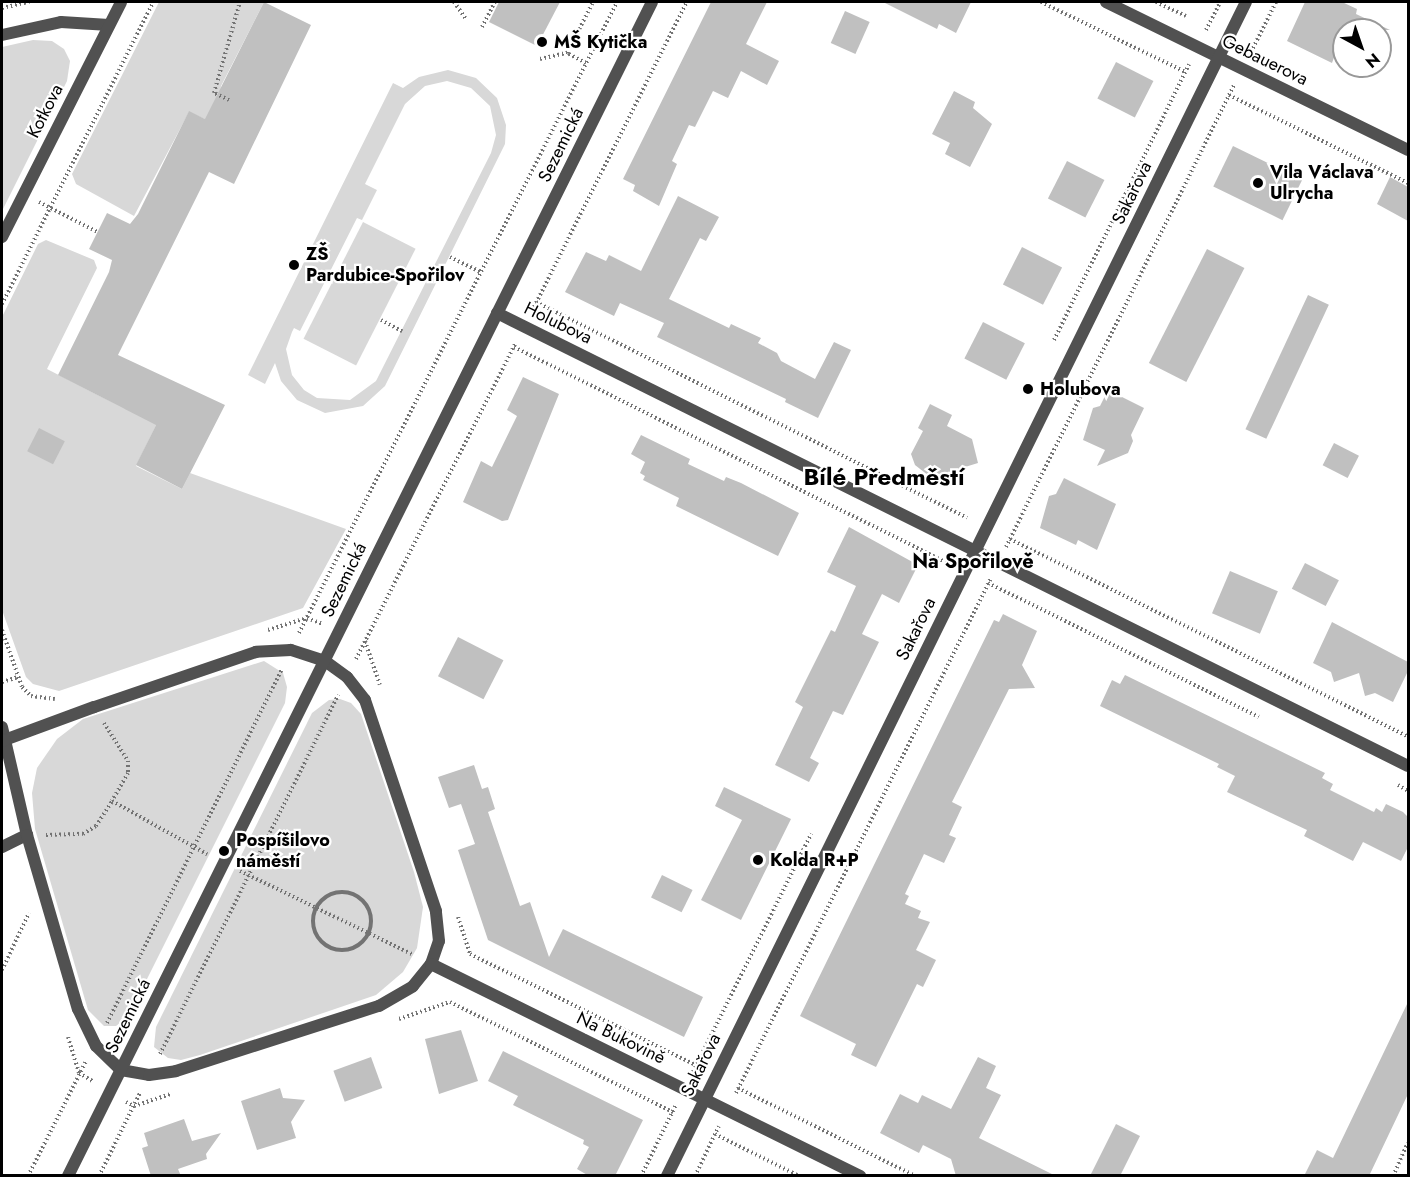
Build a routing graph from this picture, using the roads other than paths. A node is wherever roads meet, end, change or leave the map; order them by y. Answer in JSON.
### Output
{"nodes":[{"id":1,"x":121,"y":2,"type":"edge"},
{"id":2,"x":652,"y":2,"type":"edge"},
{"id":3,"x":1106,"y":2,"type":"edge"},
{"id":4,"x":1246,"y":2,"type":"edge"},
{"id":5,"x":109,"y":24,"type":"junction"},
{"id":6,"x":2,"y":35,"type":"edge"},
{"id":7,"x":1219,"y":57,"type":"junction"},
{"id":8,"x":1408,"y":150,"type":"edge"},
{"id":9,"x":2,"y":237,"type":"edge"},
{"id":10,"x":497,"y":313,"type":"junction"},
{"id":11,"x":975,"y":550,"type":"junction"},
{"id":12,"x":325,"y":661,"type":"junction"},
{"id":13,"x":2,"y":727,"type":"edge"},
{"id":14,"x":3,"y":740,"type":"edge"},
{"id":15,"x":1408,"y":766,"type":"edge"},
{"id":16,"x":27,"y":835,"type":"junction"},
{"id":17,"x":2,"y":847,"type":"edge"},
{"id":18,"x":431,"y":964,"type":"junction"},
{"id":19,"x":121,"y":1070,"type":"junction"},
{"id":20,"x":705,"y":1099,"type":"junction"},
{"id":21,"x":68,"y":1176,"type":"edge"},
{"id":22,"x":667,"y":1176,"type":"edge"},
{"id":23,"x":860,"y":1176,"type":"edge"}],
"edges":[{"from":1,"to":5,"type":"street","name":"Kotkova"},
{"from":2,"to":10,"type":"street","name":"Sezemická"},
{"from":3,"to":7,"type":"street","name":"Gebauerova"},
{"from":4,"to":7,"type":"street","name":"Sakařova"},
{"from":5,"to":6,"type":"street"},
{"from":5,"to":9,"type":"street","name":"Kotkova"},
{"from":7,"to":8,"type":"street","name":"Gebauerova"},
{"from":7,"to":11,"type":"street","name":"Sakařova"},
{"from":10,"to":11,"type":"street","name":"Holubova"},
{"from":10,"to":12,"type":"street","name":"Sezemická"},
{"from":11,"to":15,"type":"street","name":"Holubova"},
{"from":11,"to":20,"type":"street","name":"Sakařova"},
{"from":12,"to":14,"type":"street"},
{"from":12,"to":18,"type":"street"},
{"from":12,"to":19,"type":"street","name":"Sezemická"},
{"from":13,"to":14,"type":"street"},
{"from":14,"to":16,"type":"street"},
{"from":16,"to":17,"type":"street"},
{"from":16,"to":19,"type":"street"},
{"from":18,"to":19,"type":"street"},
{"from":18,"to":20,"type":"street","name":"Na Bukovině"},
{"from":19,"to":21,"type":"street","name":"Sezemická"},
{"from":20,"to":22,"type":"street","name":"Sakařova"},
{"from":20,"to":23,"type":"street","name":"Na Bukovině"}]}
